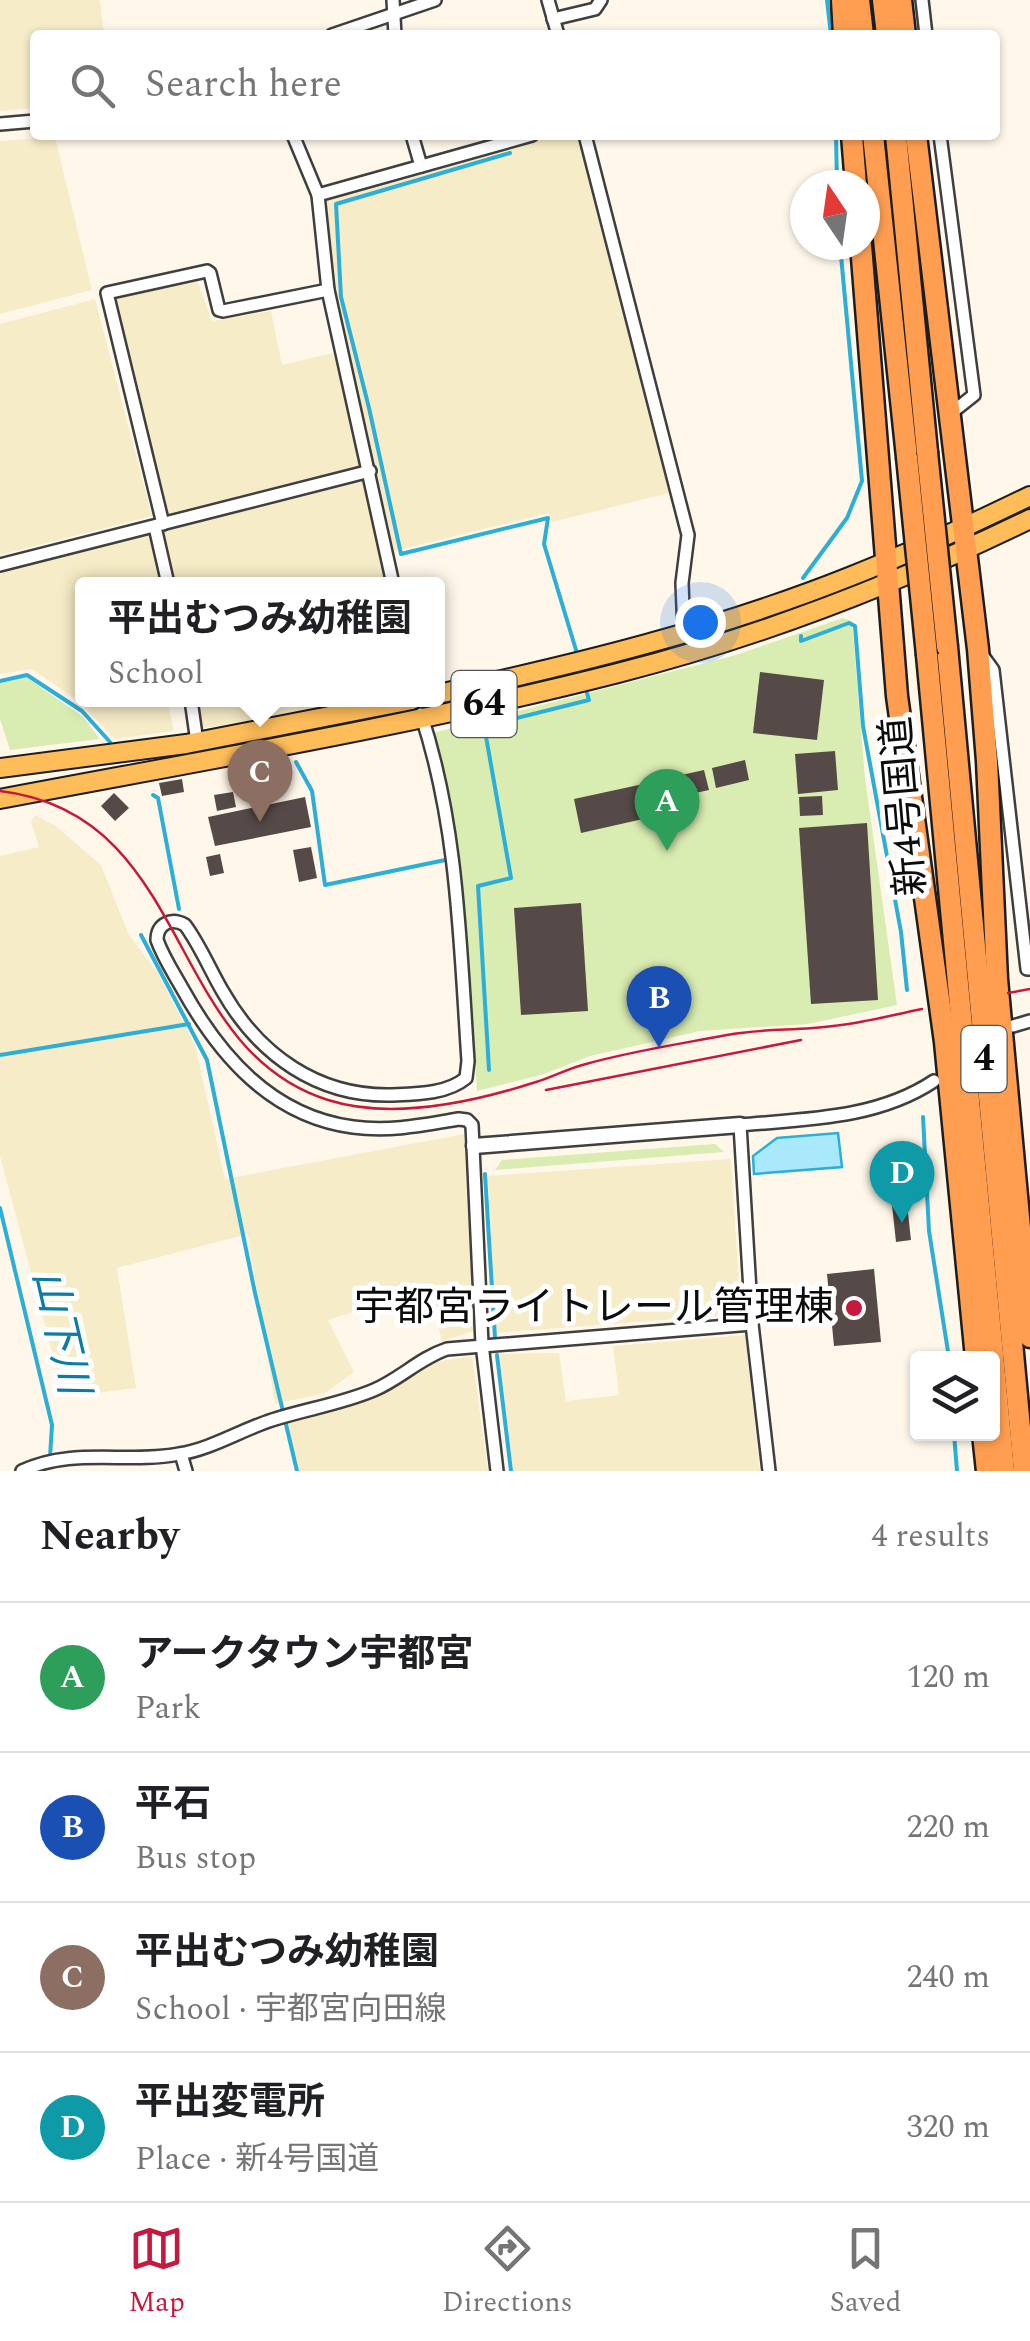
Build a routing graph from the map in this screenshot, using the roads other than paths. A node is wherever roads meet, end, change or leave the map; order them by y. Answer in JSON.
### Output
{"nodes":[{"id":1,"x":435,"y":0,"type":"edge"},
{"id":2,"x":548,"y":0,"type":"edge"},
{"id":3,"x":601,"y":0,"type":"edge"},
{"id":4,"x":842,"y":0,"type":"edge"},
{"id":5,"x":859,"y":0,"type":"edge"},
{"id":6,"x":884,"y":0,"type":"edge"},
{"id":7,"x":901,"y":0,"type":"edge"},
{"id":8,"x":922,"y":0,"type":"edge"},
{"id":9,"x":392,"y":7,"type":"edge"},
{"id":10,"x":553,"y":20,"type":"junction"},
{"id":11,"x":343,"y":30,"type":"edge"},
{"id":12,"x":556,"y":30,"type":"edge"},
{"id":13,"x":844,"y":30,"type":"edge"},
{"id":14,"x":862,"y":30,"type":"edge"},
{"id":15,"x":887,"y":30,"type":"edge"},
{"id":16,"x":904,"y":30,"type":"edge"},
{"id":17,"x":925,"y":30,"type":"edge"},
{"id":18,"x":30,"y":121,"type":"edge"},
{"id":19,"x":0,"y":124,"type":"edge"},
{"id":20,"x":295,"y":140,"type":"edge"},
{"id":21,"x":414,"y":140,"type":"edge"},
{"id":22,"x":514,"y":140,"type":"edge"},
{"id":23,"x":586,"y":140,"type":"edge"},
{"id":24,"x":852,"y":140,"type":"edge"},
{"id":25,"x":874,"y":140,"type":"edge"},
{"id":26,"x":896,"y":140,"type":"edge"},
{"id":27,"x":917,"y":140,"type":"edge"},
{"id":28,"x":941,"y":140,"type":"edge"},
{"id":29,"x":422,"y":166,"type":"junction"},
{"id":30,"x":855,"y":170,"type":"edge"},
{"id":31,"x":318,"y":196,"type":"junction"},
{"id":32,"x":862,"y":260,"type":"edge"},
{"id":33,"x":328,"y":290,"type":"junction"},
{"id":34,"x":950,"y":414,"type":"junction"},
{"id":35,"x":917,"y":454,"type":"junction"},
{"id":36,"x":370,"y":471,"type":"junction"},
{"id":37,"x":1030,"y":496,"type":"edge"},
{"id":38,"x":1030,"y":519,"type":"edge"},
{"id":39,"x":159,"y":526,"type":"junction"},
{"id":40,"x":964,"y":539,"type":"junction"},
{"id":41,"x":0,"y":564,"type":"edge"},
{"id":42,"x":886,"y":572,"type":"junction"},
{"id":43,"x":167,"y":577,"type":"edge"},
{"id":44,"x":392,"y":577,"type":"edge"},
{"id":45,"x":684,"y":633,"type":"junction"},
{"id":46,"x":978,"y":649,"type":"junction"},
{"id":47,"x":937,"y":651,"type":"junction"},
{"id":48,"x":445,"y":692,"type":"edge"},
{"id":49,"x":192,"y":707,"type":"edge"},
{"id":50,"x":378,"y":707,"type":"edge"},
{"id":51,"x":417,"y":707,"type":"edge"},
{"id":52,"x":422,"y":718,"type":"junction"},
{"id":53,"x":197,"y":742,"type":"junction"},
{"id":54,"x":0,"y":768,"type":"edge"},
{"id":55,"x":0,"y":799,"type":"edge"},
{"id":56,"x":1030,"y":968,"type":"edge"},
{"id":57,"x":1030,"y":1021,"type":"edge"},
{"id":58,"x":1013,"y":1026,"type":"dead end"},
{"id":59,"x":934,"y":1081,"type":"dead end"},
{"id":60,"x":740,"y":1125,"type":"junction"},
{"id":61,"x":474,"y":1146,"type":"junction"},
{"id":62,"x":752,"y":1324,"type":"junction"},
{"id":63,"x":1030,"y":1338,"type":"edge"},
{"id":64,"x":477,"y":1345,"type":"junction"},
{"id":65,"x":975,"y":1351,"type":"edge"},
{"id":66,"x":984,"y":1441,"type":"edge"},
{"id":67,"x":181,"y":1454,"type":"junction"},
{"id":68,"x":22,"y":1471,"type":"edge"},
{"id":69,"x":186,"y":1471,"type":"edge"},
{"id":70,"x":498,"y":1471,"type":"edge"},
{"id":71,"x":770,"y":1471,"type":"edge"},
{"id":72,"x":987,"y":1471,"type":"edge"},
{"id":73,"x":1004,"y":1471,"type":"edge"},
{"id":74,"x":1024,"y":1471,"type":"edge"}],
"edges":[{"from":1,"to":9,"type":"street"},
{"from":2,"to":10,"type":"street"},
{"from":3,"to":10,"type":"street"},
{"from":4,"to":13,"type":"highway"},
{"from":5,"to":14,"type":"highway"},
{"from":6,"to":15,"type":"highway"},
{"from":7,"to":16,"type":"highway"},
{"from":8,"to":17,"type":"street"},
{"from":9,"to":11,"type":"street"},
{"from":10,"to":12,"type":"street"},
{"from":18,"to":19,"type":"street"},
{"from":20,"to":31,"type":"street"},
{"from":21,"to":29,"type":"street"},
{"from":22,"to":29,"type":"street"},
{"from":23,"to":45,"type":"street"},
{"from":24,"to":30,"type":"highway"},
{"from":25,"to":35,"type":"highway","name":"新4号国道","number":"4"},
{"from":26,"to":35,"type":"highway","name":"新4号国道","number":"4"},
{"from":27,"to":34,"type":"highway"},
{"from":28,"to":34,"type":"street"},
{"from":29,"to":31,"type":"street"},
{"from":31,"to":33,"type":"street"},
{"from":32,"to":42,"type":"highway"},
{"from":33,"to":36,"type":"street"},
{"from":33,"to":39,"type":"street"},
{"from":34,"to":40,"type":"highway"},
{"from":35,"to":47,"type":"highway","name":"新4号国道","number":"4","bridge":true},
{"from":36,"to":39,"type":"street"},
{"from":36,"to":44,"type":"street"},
{"from":37,"to":40,"type":"main road"},
{"from":38,"to":40,"type":"main road"},
{"from":39,"to":41,"type":"street"},
{"from":39,"to":43,"type":"street"},
{"from":40,"to":42,"type":"main road","number":"64"},
{"from":40,"to":46,"type":"highway"},
{"from":42,"to":45,"type":"main road","number":"64"},
{"from":42,"to":52,"type":"main road","number":"64"},
{"from":42,"to":65,"type":"highway"},
{"from":45,"to":48,"type":"main road","number":"64"},
{"from":46,"to":56,"type":"street"},
{"from":46,"to":63,"type":"highway"},
{"from":47,"to":73,"type":"highway","name":"新4号国道","number":"4"},
{"from":47,"to":74,"type":"highway","name":"新4号国道","number":"4"},
{"from":49,"to":53,"type":"street"},
{"from":50,"to":53,"type":"main road","number":"64"},
{"from":51,"to":52,"type":"street"},
{"from":52,"to":55,"type":"main road","number":"64"},
{"from":52,"to":61,"type":"street"},
{"from":53,"to":54,"type":"main road","number":"64"},
{"from":57,"to":58,"type":"street"},
{"from":59,"to":60,"type":"street"},
{"from":60,"to":61,"type":"street"},
{"from":60,"to":62,"type":"street"},
{"from":61,"to":64,"type":"street"},
{"from":62,"to":64,"type":"street"},
{"from":62,"to":71,"type":"street"},
{"from":64,"to":67,"type":"street"},
{"from":64,"to":70,"type":"street"},
{"from":66,"to":72,"type":"highway"},
{"from":67,"to":68,"type":"street"},
{"from":67,"to":69,"type":"street"}]}
